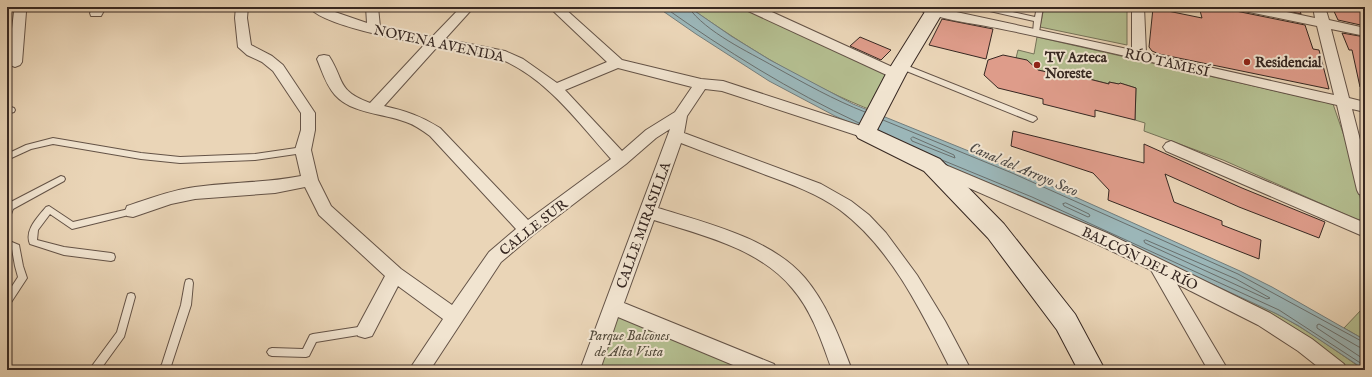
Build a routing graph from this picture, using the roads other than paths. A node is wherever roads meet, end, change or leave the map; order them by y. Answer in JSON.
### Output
{"nodes":[{"id":1,"x":22,"y":7,"type":"edge"},
{"id":2,"x":242,"y":7,"type":"edge"},
{"id":3,"x":315,"y":7,"type":"edge"},
{"id":4,"x":372,"y":7,"type":"edge"},
{"id":5,"x":468,"y":7,"type":"edge"},
{"id":6,"x":555,"y":7,"type":"edge"},
{"id":7,"x":750,"y":7,"type":"edge"},
{"id":8,"x":981,"y":7,"type":"edge"},
{"id":9,"x":1040,"y":7,"type":"edge"},
{"id":10,"x":1138,"y":7,"type":"edge"},
{"id":11,"x":1244,"y":7,"type":"edge"},
{"id":12,"x":1320,"y":7,"type":"edge"},
{"id":13,"x":931,"y":9,"type":"edge"},
{"id":14,"x":1324,"y":23,"type":"junction"},
{"id":15,"x":1037,"y":26,"type":"junction"},
{"id":16,"x":374,"y":30,"type":"junction"},
{"id":17,"x":1365,"y":32,"type":"edge"},
{"id":18,"x":435,"y":41,"type":"junction"},
{"id":19,"x":1139,"y":55,"type":"junction"},
{"id":20,"x":324,"y":59,"type":"dead end"},
{"id":21,"x":15,"y":62,"type":"dead end"},
{"id":22,"x":617,"y":63,"type":"junction"},
{"id":23,"x":898,"y":70,"type":"junction"},
{"id":24,"x":701,"y":84,"type":"junction"},
{"id":25,"x":555,"y":89,"type":"junction"},
{"id":26,"x":1344,"y":103,"type":"junction"},
{"id":27,"x":374,"y":108,"type":"junction"},
{"id":28,"x":1365,"y":108,"type":"edge"},
{"id":29,"x":680,"y":116,"type":"junction"},
{"id":30,"x":1033,"y":119,"type":"dead end"},
{"id":31,"x":869,"y":125,"type":"junction"},
{"id":32,"x":676,"y":136,"type":"junction"},
{"id":33,"x":1171,"y":147,"type":"dead end"},
{"id":34,"x":303,"y":150,"type":"junction"},
{"id":35,"x":7,"y":157,"type":"edge"},
{"id":36,"x":621,"y":160,"type":"junction"},
{"id":37,"x":932,"y":166,"type":"junction"},
{"id":38,"x":61,"y":179,"type":"dead end"},
{"id":39,"x":310,"y":180,"type":"junction"},
{"id":40,"x":1365,"y":190,"type":"edge"},
{"id":41,"x":133,"y":211,"type":"joint"},
{"id":42,"x":647,"y":211,"type":"junction"},
{"id":43,"x":7,"y":215,"type":"edge"},
{"id":44,"x":527,"y":230,"type":"junction"},
{"id":45,"x":1365,"y":230,"type":"edge"},
{"id":46,"x":7,"y":243,"type":"edge"},
{"id":47,"x":111,"y":257,"type":"dead end"},
{"id":48,"x":1157,"y":265,"type":"junction"},
{"id":49,"x":395,"y":274,"type":"junction"},
{"id":50,"x":188,"y":283,"type":"dead end"},
{"id":51,"x":131,"y":298,"type":"dead end"},
{"id":52,"x":7,"y":301,"type":"edge"},
{"id":53,"x":613,"y":307,"type":"junction"},
{"id":54,"x":454,"y":317,"type":"junction"},
{"id":55,"x":365,"y":330,"type":"joint"},
{"id":56,"x":272,"y":352,"type":"dead end"},
{"id":57,"x":94,"y":370,"type":"edge"},
{"id":58,"x":163,"y":370,"type":"edge"},
{"id":59,"x":419,"y":370,"type":"edge"},
{"id":60,"x":590,"y":370,"type":"edge"},
{"id":61,"x":767,"y":370,"type":"edge"},
{"id":62,"x":842,"y":370,"type":"edge"},
{"id":63,"x":961,"y":370,"type":"edge"},
{"id":64,"x":1092,"y":370,"type":"edge"},
{"id":65,"x":1218,"y":370,"type":"edge"},
{"id":66,"x":1337,"y":370,"type":"edge"}],
"edges":[{"from":1,"to":21,"type":"street"},
{"from":2,"to":34,"type":"street"},
{"from":3,"to":16,"type":"street","name":"NOVENA AVENIDA"},
{"from":4,"to":16,"type":"street"},
{"from":5,"to":18,"type":"street"},
{"from":6,"to":22,"type":"street"},
{"from":7,"to":23,"type":"street"},
{"from":8,"to":15,"type":"lane"},
{"from":9,"to":15,"type":"lane"},
{"from":10,"to":19,"type":"street"},
{"from":11,"to":14,"type":"street"},
{"from":12,"to":14,"type":"street"},
{"from":13,"to":15,"type":"street","name":"RÍO TAMESÍ"},
{"from":13,"to":23,"type":"street"},
{"from":14,"to":17,"type":"street"},
{"from":14,"to":26,"type":"street"},
{"from":15,"to":19,"type":"street","name":"RÍO TAMESÍ"},
{"from":16,"to":18,"type":"street","name":"NOVENA AVENIDA"},
{"from":18,"to":25,"type":"street","name":"NOVENA AVENIDA"},
{"from":18,"to":27,"type":"street"},
{"from":19,"to":26,"type":"street","name":"RÍO TAMESÍ"},
{"from":20,"to":27,"type":"street"},
{"from":22,"to":24,"type":"street"},
{"from":22,"to":25,"type":"street"},
{"from":23,"to":30,"type":"lane"},
{"from":23,"to":31,"type":"street"},
{"from":24,"to":29,"type":"street","name":"CALLE MIRASILLA"},
{"from":24,"to":31,"type":"street"},
{"from":25,"to":36,"type":"street","name":"NOVENA AVENIDA"},
{"from":26,"to":28,"type":"street","name":"RÍO TAMESÍ"},
{"from":26,"to":40,"type":"street"},
{"from":27,"to":44,"type":"street"},
{"from":29,"to":32,"type":"street","name":"CALLE MIRASILLA"},
{"from":29,"to":36,"type":"street","name":"CALLE SUR"},
{"from":31,"to":37,"type":"street"},
{"from":32,"to":42,"type":"street","name":"CALLE MIRASILLA"},
{"from":32,"to":63,"type":"street"},
{"from":33,"to":45,"type":"street"},
{"from":34,"to":35,"type":"lane"},
{"from":34,"to":39,"type":"street"},
{"from":36,"to":44,"type":"street","name":"CALLE SUR"},
{"from":37,"to":48,"type":"street","name":"BALCÓN DEL RÍO"},
{"from":37,"to":64,"type":"street"},
{"from":38,"to":43,"type":"lane"},
{"from":39,"to":41,"type":"street"},
{"from":39,"to":49,"type":"street"},
{"from":41,"to":47,"type":"lane"},
{"from":42,"to":53,"type":"street","name":"CALLE MIRASILLA"},
{"from":42,"to":62,"type":"street"},
{"from":44,"to":54,"type":"street","name":"CALLE SUR"},
{"from":46,"to":52,"type":"lane"},
{"from":48,"to":65,"type":"street"},
{"from":48,"to":66,"type":"street","name":"BALCÓN DEL RÍO"},
{"from":49,"to":54,"type":"street"},
{"from":49,"to":55,"type":"street"},
{"from":50,"to":58,"type":"lane"},
{"from":51,"to":57,"type":"lane"},
{"from":53,"to":60,"type":"street","name":"CALLE MIRASILLA"},
{"from":53,"to":61,"type":"street"},
{"from":54,"to":59,"type":"street","name":"CALLE SUR"},
{"from":55,"to":56,"type":"lane"}]}
